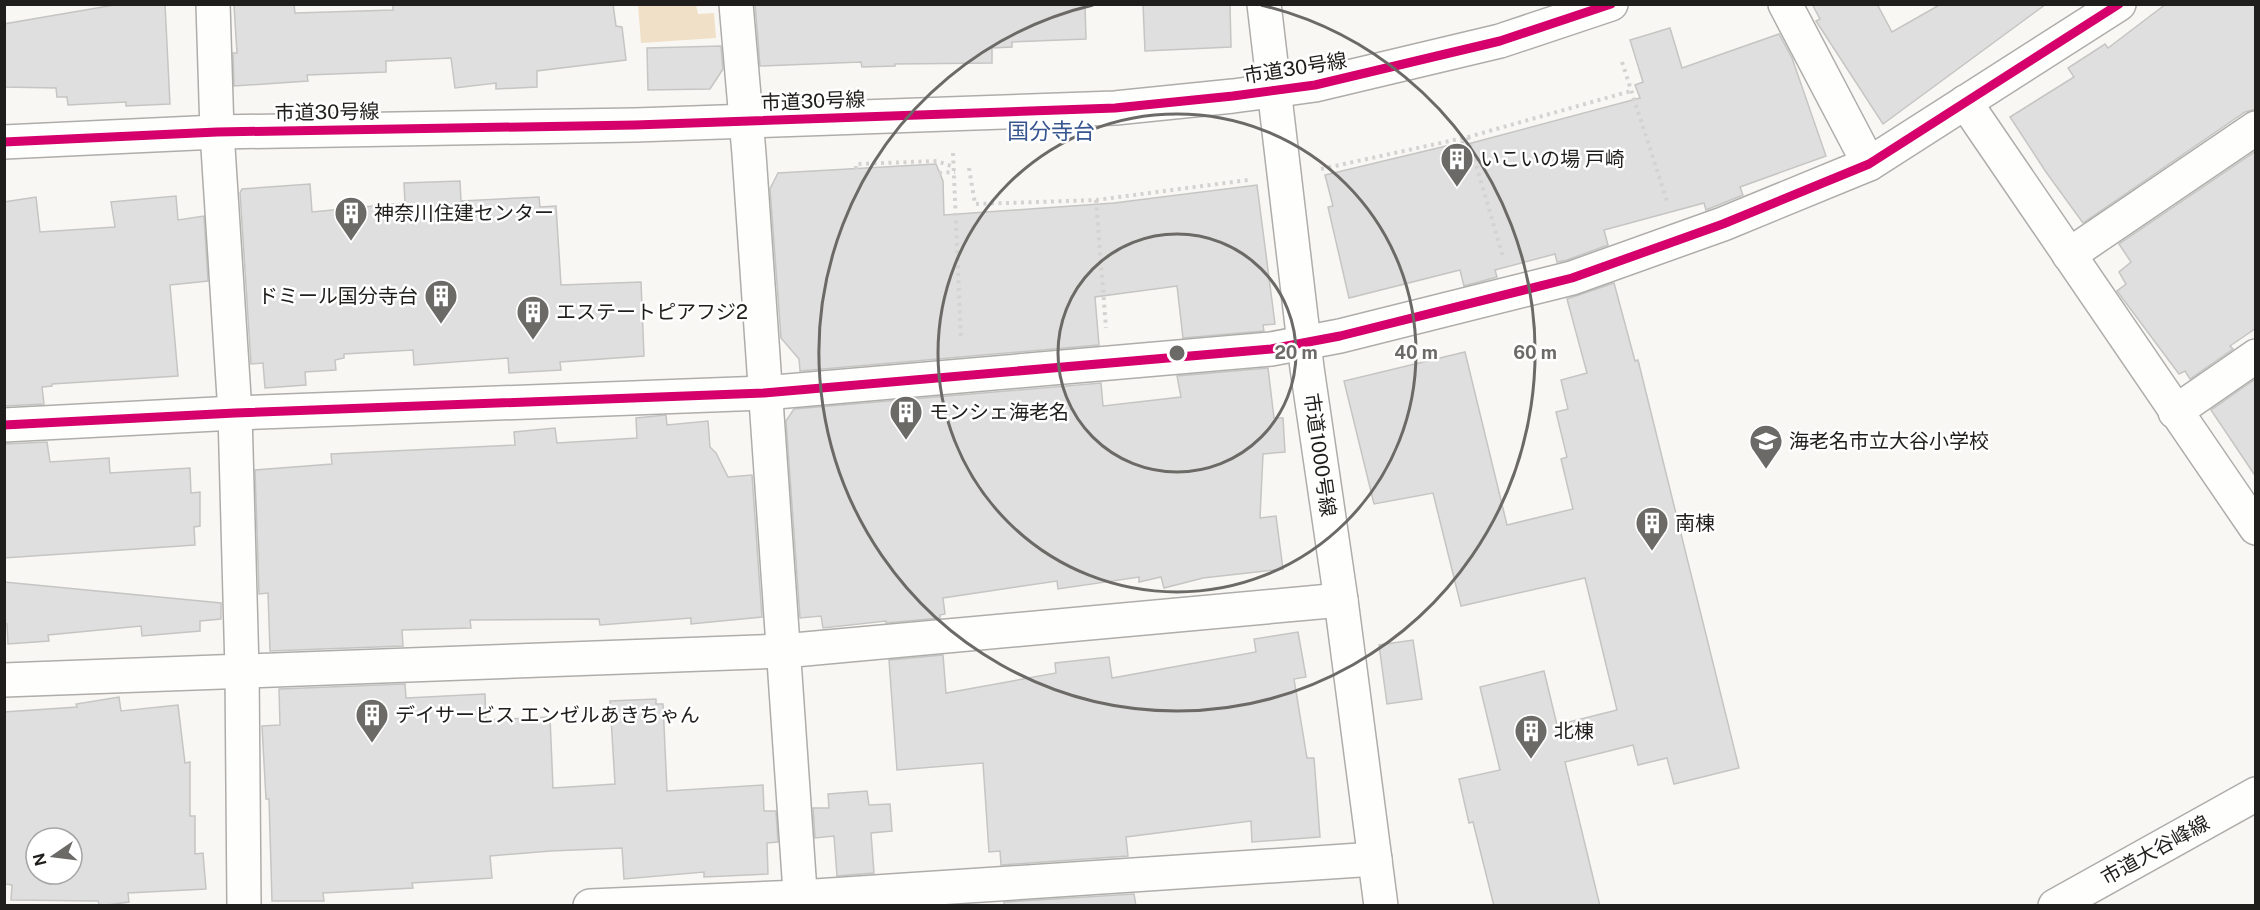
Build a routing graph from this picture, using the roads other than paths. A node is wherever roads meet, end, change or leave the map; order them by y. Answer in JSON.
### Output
{"nodes":[{"id":1,"x":213,"y":4,"type":"edge"},
{"id":2,"x":736,"y":4,"type":"edge"},
{"id":3,"x":1264,"y":4,"type":"edge"},
{"id":4,"x":1611,"y":4,"type":"edge"},
{"id":5,"x":1785,"y":4,"type":"edge"},
{"id":6,"x":2119,"y":4,"type":"edge"},
{"id":7,"x":1273,"y":91,"type":"junction"},
{"id":8,"x":1965,"y":102,"type":"junction"},
{"id":9,"x":746,"y":122,"type":"junction"},
{"id":10,"x":2256,"y":128,"type":"edge"},
{"id":11,"x":217,"y":132,"type":"junction"},
{"id":12,"x":4,"y":142,"type":"edge"},
{"id":13,"x":1869,"y":164,"type":"junction"},
{"id":14,"x":2069,"y":255,"type":"junction"},
{"id":15,"x":1305,"y":343,"type":"junction"},
{"id":16,"x":2256,"y":356,"type":"edge"},
{"id":17,"x":764,"y":393,"type":"junction"},
{"id":18,"x":2175,"y":412,"type":"junction"},
{"id":19,"x":235,"y":413,"type":"junction"},
{"id":20,"x":4,"y":425,"type":"edge"},
{"id":21,"x":2256,"y":528,"type":"edge"},
{"id":22,"x":1341,"y":600,"type":"junction"},
{"id":23,"x":783,"y":651,"type":"junction"},
{"id":24,"x":242,"y":670,"type":"junction"},
{"id":25,"x":4,"y":680,"type":"edge"},
{"id":26,"x":2256,"y":794,"type":"edge"},
{"id":27,"x":1375,"y":859,"type":"junction"},
{"id":28,"x":801,"y":902,"type":"edge"},
{"id":29,"x":244,"y":906,"type":"edge"},
{"id":30,"x":590,"y":906,"type":"edge"},
{"id":31,"x":1381,"y":906,"type":"edge"},
{"id":32,"x":2055,"y":906,"type":"edge"}],
"edges":[{"from":1,"to":11,"type":"street"},
{"from":2,"to":9,"type":"street"},
{"from":3,"to":7,"type":"street","name":"市道1000号線"},
{"from":4,"to":7,"type":"street","name":"市道30号線"},
{"from":5,"to":13,"type":"street"},
{"from":6,"to":8,"type":"street"},
{"from":7,"to":9,"type":"street","name":"市道30号線"},
{"from":7,"to":15,"type":"street","name":"市道1000号線"},
{"from":8,"to":13,"type":"street"},
{"from":8,"to":14,"type":"street"},
{"from":9,"to":11,"type":"street","name":"市道30号線"},
{"from":9,"to":17,"type":"street"},
{"from":10,"to":14,"type":"street"},
{"from":11,"to":12,"type":"street","name":"市道30号線"},
{"from":11,"to":19,"type":"street"},
{"from":13,"to":15,"type":"street"},
{"from":14,"to":18,"type":"street"},
{"from":15,"to":17,"type":"street"},
{"from":15,"to":22,"type":"street","name":"市道1000号線"},
{"from":16,"to":18,"type":"street"},
{"from":17,"to":19,"type":"street"},
{"from":17,"to":23,"type":"street"},
{"from":18,"to":21,"type":"street"},
{"from":19,"to":20,"type":"street"},
{"from":19,"to":24,"type":"street"},
{"from":22,"to":23,"type":"street"},
{"from":22,"to":27,"type":"street","name":"市道1000号線"},
{"from":23,"to":24,"type":"street"},
{"from":23,"to":28,"type":"street"},
{"from":24,"to":25,"type":"street"},
{"from":24,"to":29,"type":"street"},
{"from":26,"to":32,"type":"street","name":"市道大谷峰線"},
{"from":27,"to":28,"type":"street"},
{"from":27,"to":31,"type":"street","name":"市道1000号線"},
{"from":28,"to":30,"type":"street"}]}
